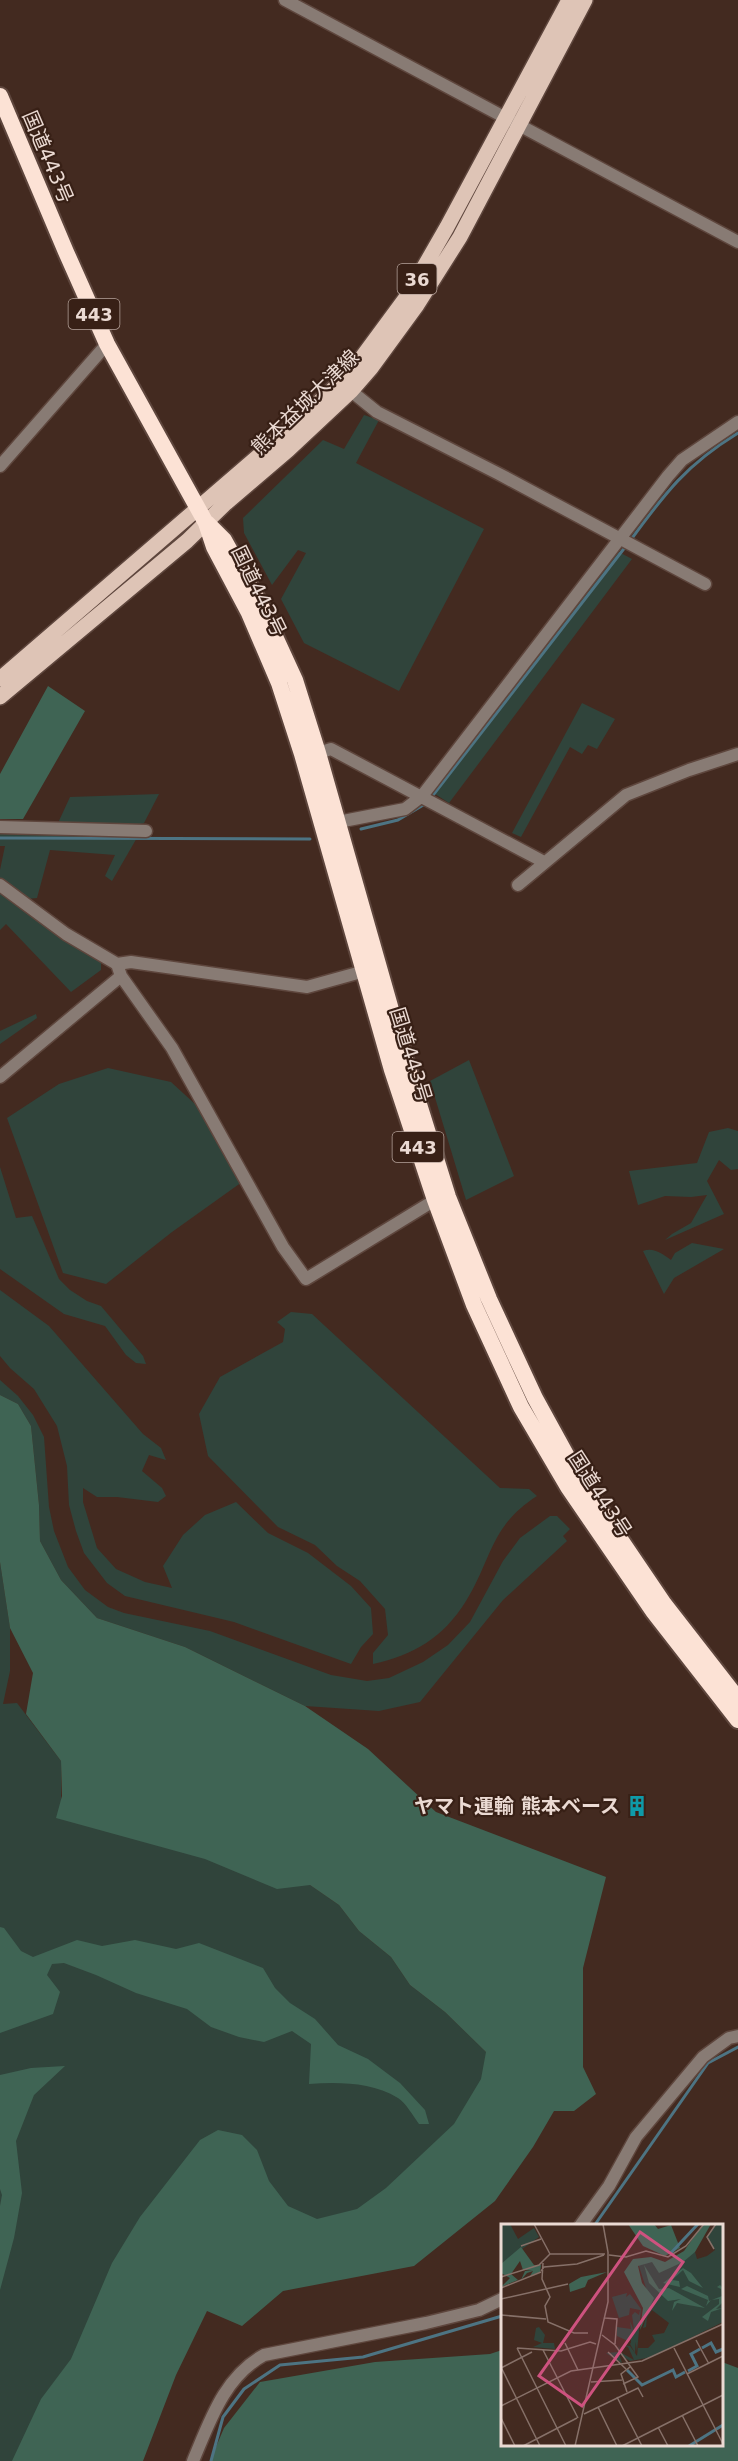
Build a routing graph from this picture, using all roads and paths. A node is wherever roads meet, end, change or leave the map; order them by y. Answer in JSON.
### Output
{"nodes":[{"id":1,"x":285,"y":0,"type":"edge"},
{"id":2,"x":569,"y":0,"type":"edge"},
{"id":3,"x":585,"y":0,"type":"edge"},
{"id":4,"x":0,"y":96,"type":"edge"},
{"id":5,"x":511,"y":123,"type":"junction"},
{"id":6,"x":738,"y":242,"type":"edge"},
{"id":7,"x":108,"y":344,"type":"junction"},
{"id":8,"x":346,"y":386,"type":"junction"},
{"id":9,"x":738,"y":422,"type":"edge"},
{"id":10,"x":0,"y":466,"type":"edge"},
{"id":11,"x":202,"y":516,"type":"junction"},
{"id":12,"x":626,"y":543,"type":"junction"},
{"id":13,"x":705,"y":584,"type":"dead end"},
{"id":14,"x":0,"y":679,"type":"edge"},
{"id":15,"x":0,"y":697,"type":"edge"},
{"id":16,"x":318,"y":753,"type":"junction"},
{"id":17,"x":738,"y":754,"type":"edge"},
{"id":18,"x":427,"y":799,"type":"junction"},
{"id":19,"x":338,"y":822,"type":"junction"},
{"id":20,"x":0,"y":827,"type":"edge"},
{"id":21,"x":146,"y":831,"type":"dead end"},
{"id":22,"x":544,"y":862,"type":"junction"},
{"id":23,"x":0,"y":885,"type":"edge"},
{"id":24,"x":518,"y":885,"type":"dead end"},
{"id":25,"x":119,"y":970,"type":"junction"},
{"id":26,"x":371,"y":970,"type":"junction"},
{"id":27,"x":0,"y":1077,"type":"edge"},
{"id":28,"x":441,"y":1199,"type":"junction"},
{"id":29,"x":738,"y":1699,"type":"edge"},
{"id":30,"x":738,"y":1720,"type":"edge"},
{"id":31,"x":738,"y":2036,"type":"edge"},
{"id":32,"x":581,"y":2224,"type":"edge"},
{"id":33,"x":501,"y":2299,"type":"edge"},
{"id":34,"x":193,"y":2461,"type":"edge"}],
"edges":[{"from":1,"to":5,"type":"street"},
{"from":2,"to":5,"type":"main road","name":"熊本益城大津線","number":"36"},
{"from":3,"to":5,"type":"main road","name":"熊本益城大津線","number":"36"},
{"from":4,"to":7,"type":"highway","name":"国道443号","number":"443"},
{"from":5,"to":6,"type":"street"},
{"from":5,"to":8,"type":"main road","name":"熊本益城大津線","number":"36"},
{"from":7,"to":10,"type":"street"},
{"from":7,"to":11,"type":"highway","name":"国道443号","number":"443"},
{"from":8,"to":11,"type":"main road","name":"熊本益城大津線","number":"36"},
{"from":8,"to":12,"type":"street"},
{"from":9,"to":12,"type":"street"},
{"from":11,"to":14,"type":"main road","name":"熊本益城大津線","number":"36"},
{"from":11,"to":15,"type":"main road","name":"熊本益城大津線","number":"36"},
{"from":11,"to":16,"type":"highway","name":"国道443号","number":"443"},
{"from":11,"to":26,"type":"highway","name":"国道443号","number":"443"},
{"from":12,"to":13,"type":"street"},
{"from":12,"to":18,"type":"street"},
{"from":16,"to":18,"type":"street"},
{"from":16,"to":19,"type":"highway","name":"国道443号","number":"443"},
{"from":17,"to":22,"type":"street"},
{"from":18,"to":19,"type":"street"},
{"from":18,"to":22,"type":"street"},
{"from":19,"to":26,"type":"highway","name":"国道443号","number":"443"},
{"from":20,"to":21,"type":"street"},
{"from":22,"to":24,"type":"street"},
{"from":23,"to":25,"type":"street"},
{"from":25,"to":26,"type":"street"},
{"from":25,"to":27,"type":"street"},
{"from":25,"to":28,"type":"street"},
{"from":26,"to":28,"type":"highway","name":"国道443号","number":"443"},
{"from":28,"to":29,"type":"highway","name":"国道443号","number":"443"},
{"from":28,"to":30,"type":"highway","name":"国道443号","number":"443"},
{"from":31,"to":32,"type":"street"},
{"from":33,"to":34,"type":"street"}]}
